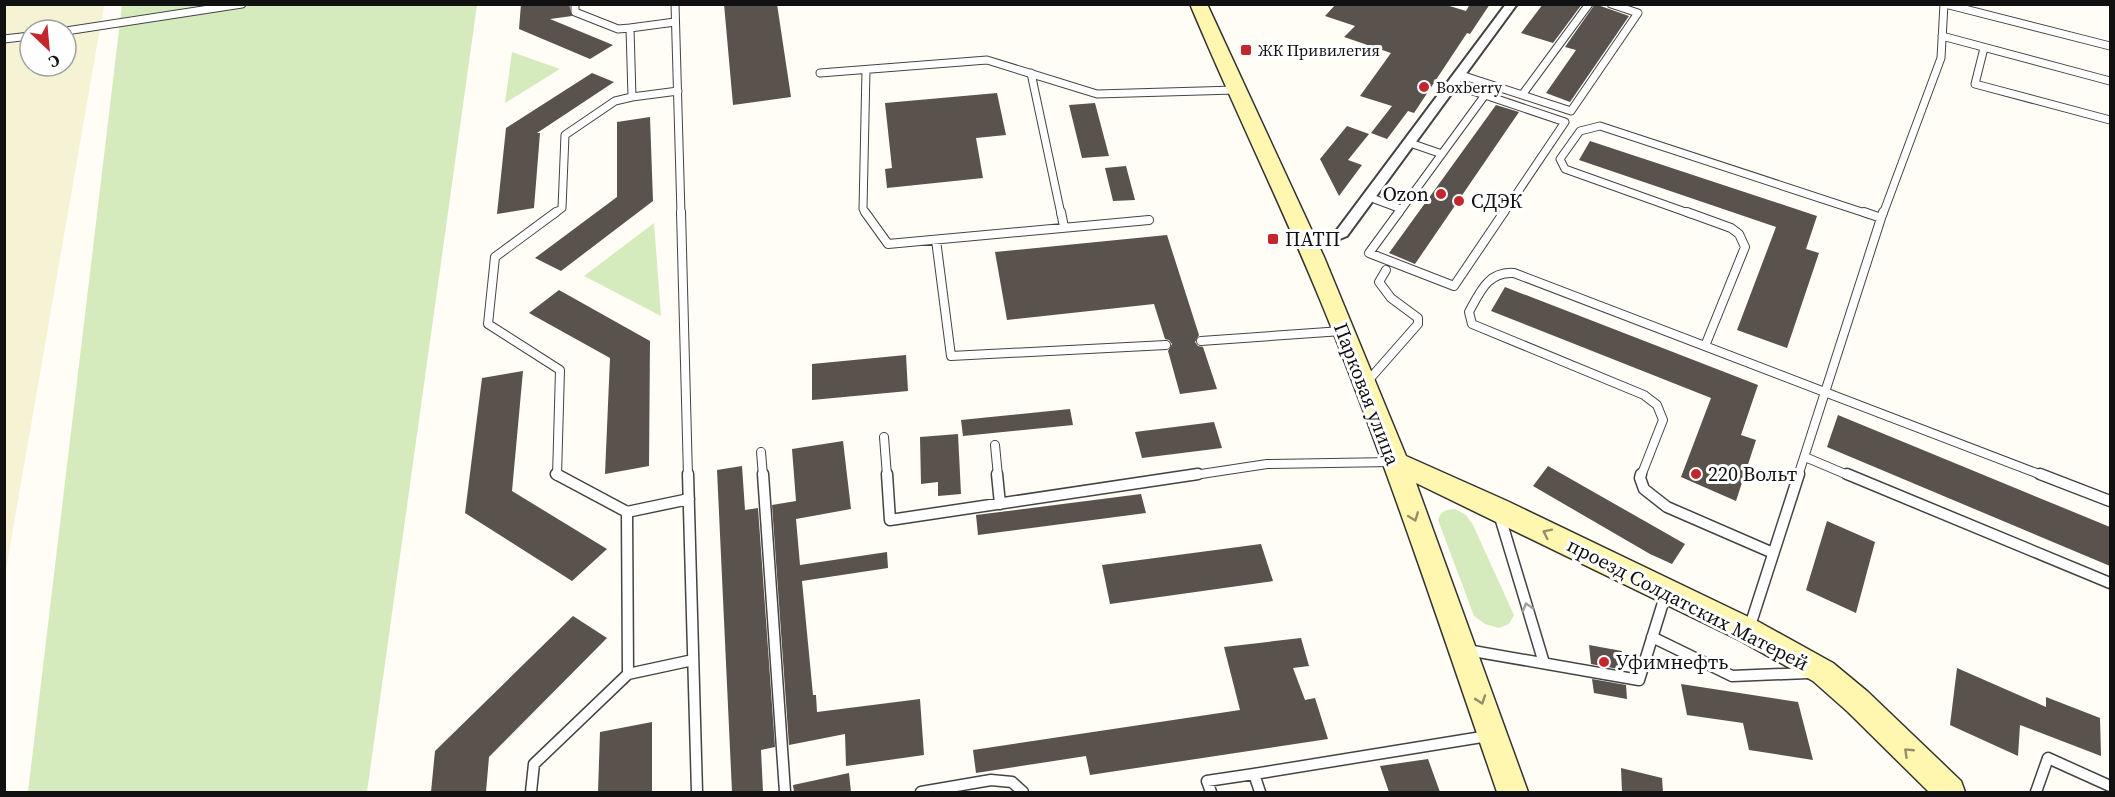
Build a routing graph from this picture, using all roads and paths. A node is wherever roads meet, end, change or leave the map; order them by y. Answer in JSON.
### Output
{"nodes":[{"id":1,"x":242,"y":4,"type":"edge"},
{"id":2,"x":575,"y":4,"type":"edge"},
{"id":3,"x":675,"y":4,"type":"edge"},
{"id":4,"x":1198,"y":4,"type":"edge"},
{"id":5,"x":1512,"y":4,"type":"edge"},
{"id":6,"x":1589,"y":4,"type":"edge"},
{"id":7,"x":1611,"y":4,"type":"edge"},
{"id":8,"x":1945,"y":4,"type":"edge"},
{"id":9,"x":675,"y":22,"type":"junction"},
{"id":10,"x":630,"y":28,"type":"junction"},
{"id":11,"x":78,"y":29,"type":"edge"},
{"id":12,"x":1942,"y":36,"type":"junction"},
{"id":13,"x":2110,"y":46,"type":"edge"},
{"id":14,"x":1984,"y":48,"type":"junction"},
{"id":15,"x":866,"y":70,"type":"junction"},
{"id":16,"x":820,"y":73,"type":"dead end"},
{"id":17,"x":1031,"y":74,"type":"junction"},
{"id":18,"x":1457,"y":80,"type":"junction"},
{"id":19,"x":2110,"y":81,"type":"edge"},
{"id":20,"x":1235,"y":90,"type":"junction"},
{"id":21,"x":678,"y":91,"type":"junction"},
{"id":22,"x":1485,"y":95,"type":"junction"},
{"id":23,"x":1522,"y":95,"type":"junction"},
{"id":24,"x":632,"y":97,"type":"junction"},
{"id":25,"x":2110,"y":120,"type":"edge"},
{"id":26,"x":1410,"y":143,"type":"junction"},
{"id":27,"x":1442,"y":154,"type":"junction"},
{"id":28,"x":1369,"y":197,"type":"junction"},
{"id":29,"x":1401,"y":209,"type":"junction"},
{"id":30,"x":1881,"y":218,"type":"junction"},
{"id":31,"x":1149,"y":220,"type":"dead end"},
{"id":32,"x":1064,"y":227,"type":"junction"},
{"id":33,"x":936,"y":240,"type":"junction"},
{"id":34,"x":1309,"y":247,"type":"junction"},
{"id":35,"x":1386,"y":270,"type":"dead end"},
{"id":36,"x":1342,"y":331,"type":"junction"},
{"id":37,"x":1201,"y":341,"type":"dead end"},
{"id":38,"x":1166,"y":345,"type":"dead end"},
{"id":39,"x":1705,"y":346,"type":"junction"},
{"id":40,"x":1364,"y":385,"type":"junction"},
{"id":41,"x":1825,"y":392,"type":"junction"},
{"id":42,"x":884,"y":436,"type":"dead end"},
{"id":43,"x":995,"y":445,"type":"dead end"},
{"id":44,"x":761,"y":452,"type":"dead end"},
{"id":45,"x":1805,"y":457,"type":"junction"},
{"id":46,"x":1394,"y":462,"type":"junction"},
{"id":47,"x":689,"y":499,"type":"junction"},
{"id":48,"x":2110,"y":501,"type":"edge"},
{"id":49,"x":1000,"y":504,"type":"junction"},
{"id":50,"x":1498,"y":509,"type":"junction"},
{"id":51,"x":627,"y":512,"type":"junction"},
{"id":52,"x":1773,"y":553,"type":"junction"},
{"id":53,"x":2110,"y":584,"type":"edge"},
{"id":54,"x":1667,"y":592,"type":"junction"},
{"id":55,"x":1749,"y":631,"type":"junction"},
{"id":56,"x":1653,"y":637,"type":"junction"},
{"id":57,"x":1464,"y":649,"type":"junction"},
{"id":58,"x":693,"y":660,"type":"junction"},
{"id":59,"x":1544,"y":663,"type":"junction"},
{"id":60,"x":1823,"y":672,"type":"junction"},
{"id":61,"x":628,"y":674,"type":"junction"},
{"id":62,"x":1493,"y":735,"type":"junction"},
{"id":63,"x":1254,"y":774,"type":"junction"},
{"id":64,"x":2110,"y":786,"type":"edge"},
{"id":65,"x":531,"y":792,"type":"edge"},
{"id":66,"x":697,"y":792,"type":"edge"},
{"id":67,"x":785,"y":792,"type":"edge"},
{"id":68,"x":921,"y":792,"type":"edge"},
{"id":69,"x":1023,"y":792,"type":"edge"},
{"id":70,"x":1210,"y":792,"type":"edge"},
{"id":71,"x":1260,"y":792,"type":"edge"},
{"id":72,"x":1512,"y":792,"type":"edge"},
{"id":73,"x":1950,"y":792,"type":"edge"},
{"id":74,"x":2036,"y":792,"type":"edge"}],
"edges":[{"from":1,"to":11,"type":"lane"},
{"from":2,"to":10,"type":"lane"},
{"from":3,"to":9,"type":"lane"},
{"from":4,"to":20,"type":"main road","name":"Парковая улица"},
{"from":5,"to":18,"type":"street"},
{"from":6,"to":23,"type":"lane"},
{"from":7,"to":23,"type":"lane"},
{"from":8,"to":12,"type":"lane"},
{"from":8,"to":13,"type":"lane"},
{"from":9,"to":10,"type":"lane"},
{"from":9,"to":21,"type":"lane"},
{"from":10,"to":24,"type":"lane"},
{"from":12,"to":14,"type":"lane"},
{"from":12,"to":30,"type":"lane"},
{"from":14,"to":19,"type":"lane"},
{"from":14,"to":25,"type":"lane"},
{"from":15,"to":16,"type":"lane"},
{"from":15,"to":17,"type":"lane"},
{"from":15,"to":33,"type":"lane"},
{"from":17,"to":20,"type":"lane"},
{"from":17,"to":32,"type":"lane"},
{"from":18,"to":22,"type":"lane"},
{"from":18,"to":23,"type":"lane"},
{"from":18,"to":26,"type":"street"},
{"from":20,"to":34,"type":"main road","name":"Парковая улица"},
{"from":21,"to":24,"type":"lane"},
{"from":21,"to":47,"type":"lane"},
{"from":22,"to":27,"type":"lane"},
{"from":22,"to":29,"type":"lane"},
{"from":24,"to":51,"type":"lane"},
{"from":26,"to":27,"type":"lane"},
{"from":26,"to":28,"type":"street"},
{"from":27,"to":29,"type":"lane"},
{"from":28,"to":29,"type":"lane"},
{"from":28,"to":34,"type":"street"},
{"from":30,"to":39,"type":"lane"},
{"from":30,"to":41,"type":"lane"},
{"from":31,"to":32,"type":"lane"},
{"from":32,"to":33,"type":"lane"},
{"from":33,"to":38,"type":"lane"},
{"from":34,"to":36,"type":"main road","name":"Парковая улица"},
{"from":35,"to":40,"type":"lane"},
{"from":36,"to":37,"type":"lane"},
{"from":36,"to":40,"type":"main road","name":"Парковая улица"},
{"from":39,"to":41,"type":"lane"},
{"from":39,"to":52,"type":"lane"},
{"from":40,"to":46,"type":"main road","name":"Парковая улица"},
{"from":41,"to":45,"type":"lane"},
{"from":41,"to":48,"type":"lane"},
{"from":42,"to":49,"type":"lane"},
{"from":43,"to":49,"type":"lane"},
{"from":44,"to":67,"type":"lane"},
{"from":45,"to":52,"type":"lane"},
{"from":45,"to":53,"type":"lane"},
{"from":46,"to":49,"type":"lane"},
{"from":46,"to":50,"type":"main road","name":"проезд Солдатских Матерей"},
{"from":46,"to":57,"type":"main road","name":"Парковая улица","one_way":true},
{"from":47,"to":51,"type":"lane"},
{"from":47,"to":58,"type":"lane"},
{"from":54,"to":50,"type":"main road","name":"проезд Солдатских Матерей","one_way":true},
{"from":59,"to":50,"type":"lane","one_way":true},
{"from":51,"to":61,"type":"lane"},
{"from":52,"to":55,"type":"lane"},
{"from":54,"to":55,"type":"main road","name":"проезд Солдатских Матерей"},
{"from":54,"to":56,"type":"lane"},
{"from":55,"to":60,"type":"main road","name":"проезд Солдатских Матерей"},
{"from":56,"to":59,"type":"lane"},
{"from":56,"to":60,"type":"lane"},
{"from":57,"to":59,"type":"lane"},
{"from":57,"to":62,"type":"main road","name":"Парковая улица","one_way":true},
{"from":58,"to":61,"type":"lane"},
{"from":58,"to":66,"type":"lane"},
{"from":73,"to":60,"type":"main road","name":"проезд Солдатских Матерей","one_way":true},
{"from":61,"to":65,"type":"lane"},
{"from":62,"to":63,"type":"lane"},
{"from":62,"to":72,"type":"main road","name":"Парковая улица"},
{"from":63,"to":70,"type":"lane"},
{"from":63,"to":71,"type":"lane"},
{"from":64,"to":74,"type":"lane"},
{"from":68,"to":69,"type":"lane"}]}
